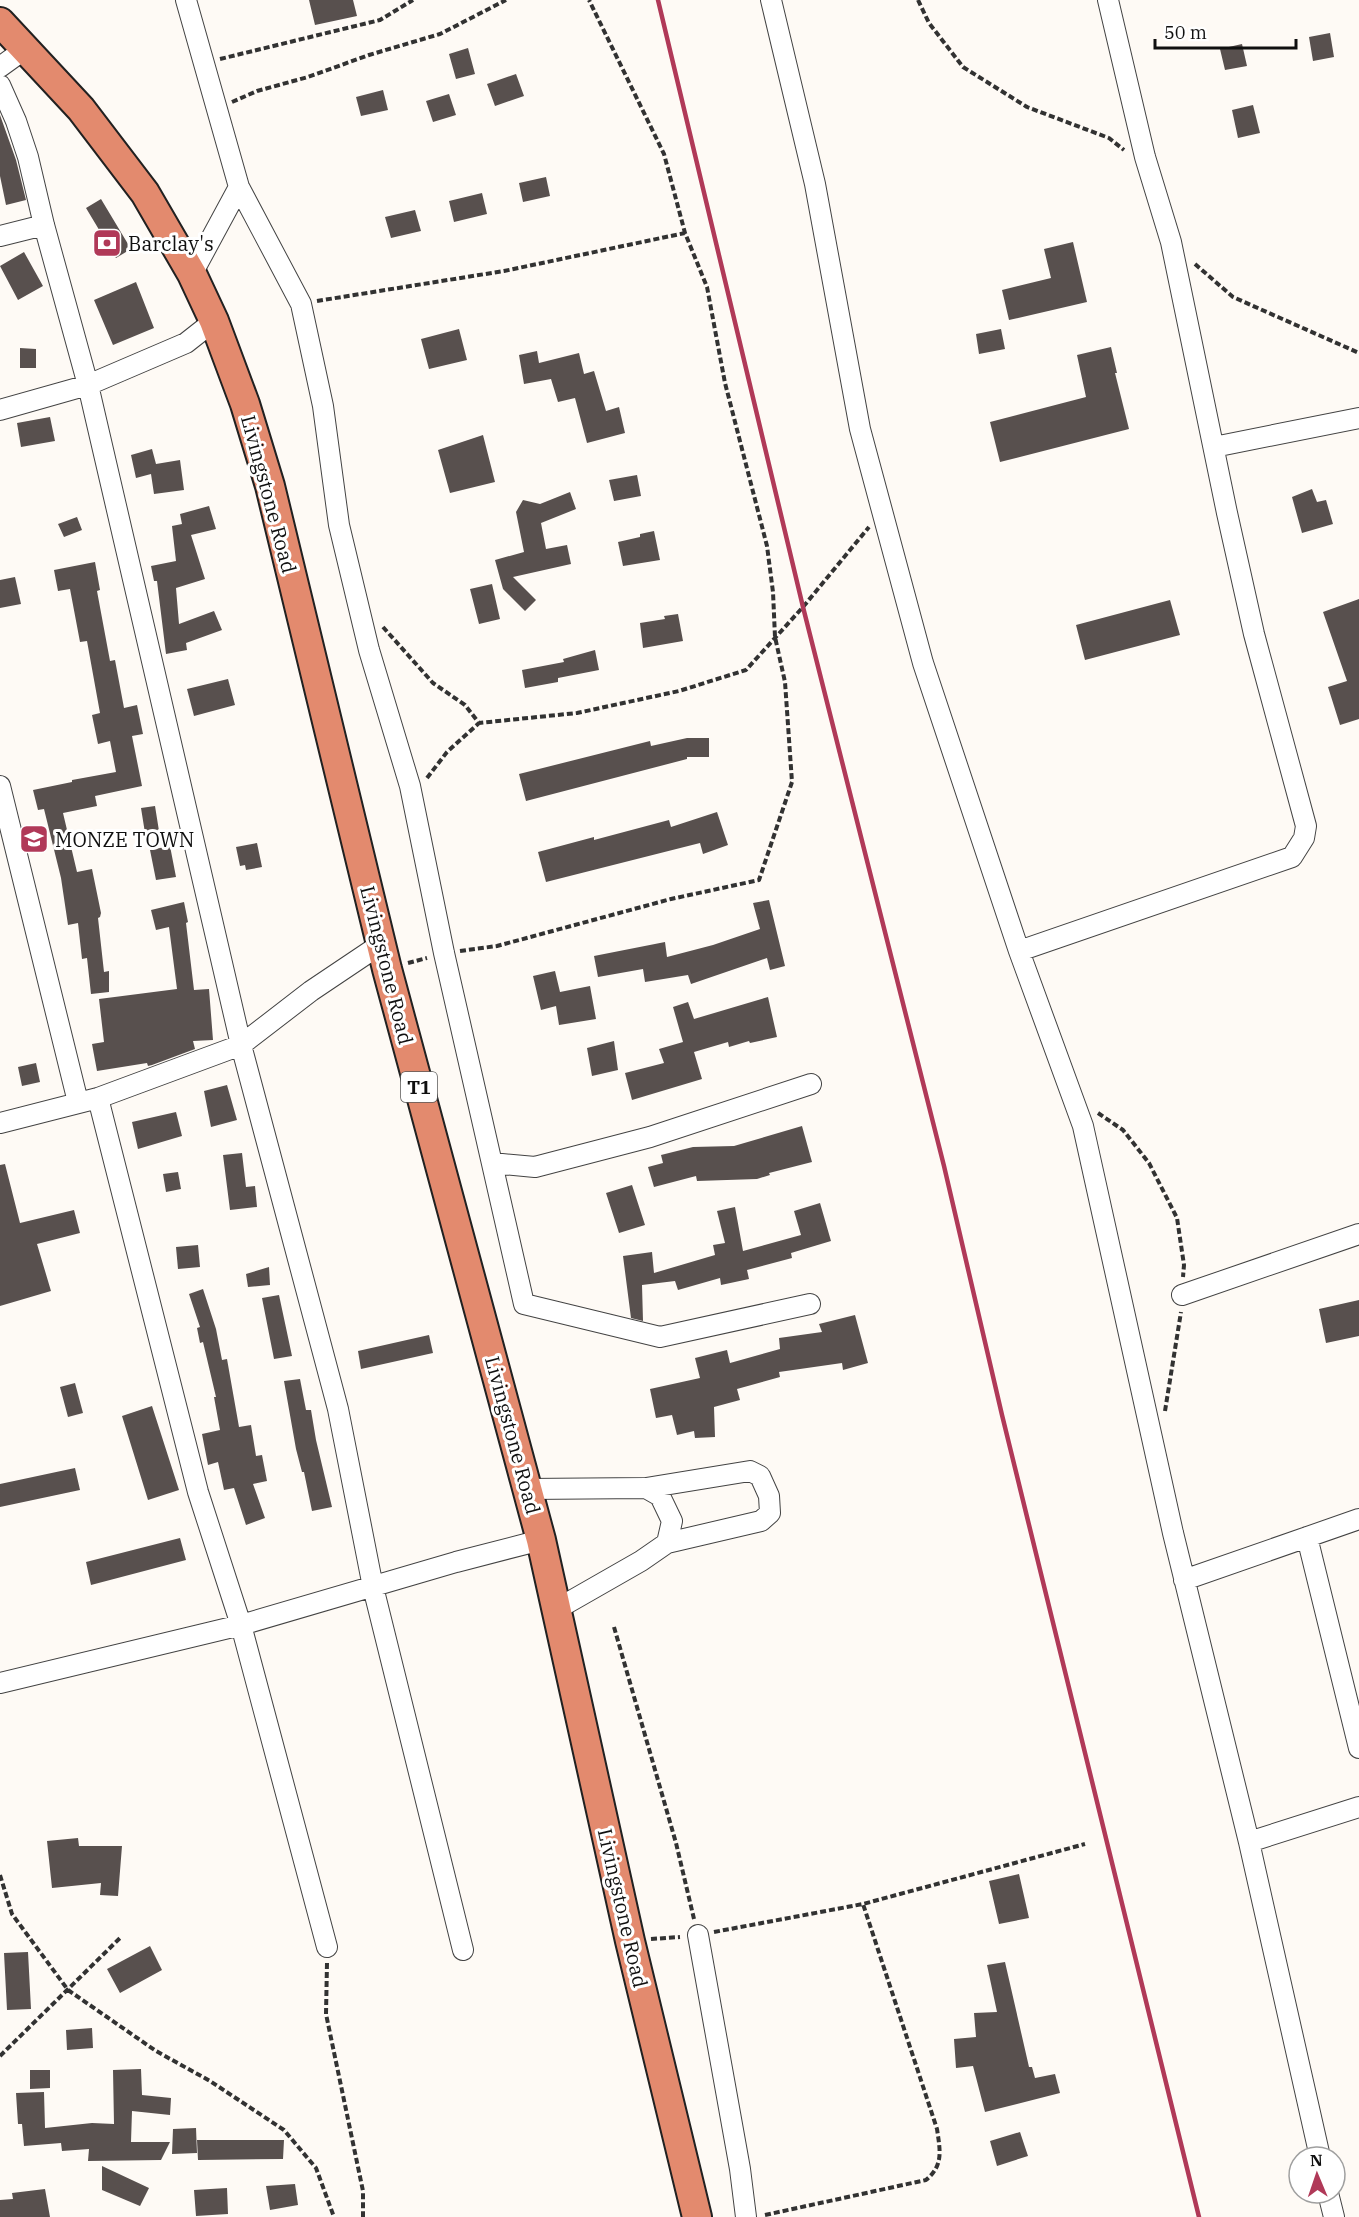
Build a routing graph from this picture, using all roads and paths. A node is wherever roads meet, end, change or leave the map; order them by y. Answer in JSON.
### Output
{"nodes":[{"id":1,"x":186,"y":0,"type":"edge"},
{"id":2,"x":413,"y":0,"type":"edge"},
{"id":3,"x":506,"y":0,"type":"edge"},
{"id":4,"x":589,"y":0,"type":"edge"},
{"id":5,"x":771,"y":0,"type":"edge"},
{"id":6,"x":918,"y":0,"type":"edge"},
{"id":7,"x":1108,"y":0,"type":"edge"},
{"id":8,"x":0,"y":22,"type":"edge"},
{"id":9,"x":25,"y":49,"type":"junction"},
{"id":10,"x":203,"y":63,"type":"junction"},
{"id":11,"x":0,"y":67,"type":"edge"},
{"id":12,"x":0,"y":85,"type":"edge"},
{"id":13,"x":217,"y":108,"type":"junction"},
{"id":14,"x":1145,"y":157,"type":"junction"},
{"id":15,"x":239,"y":187,"type":"junction"},
{"id":16,"x":44,"y":225,"type":"junction"},
{"id":17,"x":685,"y":233,"type":"junction"},
{"id":18,"x":0,"y":236,"type":"edge"},
{"id":19,"x":1171,"y":242,"type":"junction"},
{"id":20,"x":192,"y":274,"type":"junction"},
{"id":21,"x":301,"y":304,"type":"junction"},
{"id":22,"x":214,"y":321,"type":"junction"},
{"id":23,"x":1359,"y":353,"type":"edge"},
{"id":24,"x":88,"y":385,"type":"junction"},
{"id":25,"x":0,"y":410,"type":"edge"},
{"id":26,"x":1359,"y":418,"type":"edge"},
{"id":27,"x":1214,"y":447,"type":"junction"},
{"id":28,"x":883,"y":510,"type":"junction"},
{"id":29,"x":358,"y":600,"type":"junction"},
{"id":30,"x":775,"y":637,"type":"junction"},
{"id":31,"x":479,"y":723,"type":"junction"},
{"id":32,"x":0,"y":786,"type":"edge"},
{"id":33,"x":410,"y":786,"type":"junction"},
{"id":34,"x":1019,"y":951,"type":"junction"},
{"id":35,"x":444,"y":953,"type":"junction"},
{"id":36,"x":384,"y":956,"type":"junction"},
{"id":37,"x":241,"y":1046,"type":"junction"},
{"id":38,"x":811,"y":1084,"type":"dead end"},
{"id":39,"x":1071,"y":1093,"type":"junction"},
{"id":40,"x":98,"y":1098,"type":"junction"},
{"id":41,"x":78,"y":1102,"type":"junction"},
{"id":42,"x":0,"y":1123,"type":"edge"},
{"id":43,"x":492,"y":1163,"type":"junction"},
{"id":44,"x":1359,"y":1234,"type":"edge"},
{"id":45,"x":1182,"y":1295,"type":"junction"},
{"id":46,"x":810,"y":1304,"type":"dead end"},
{"id":47,"x":1155,"y":1452,"type":"junction"},
{"id":48,"x":646,"y":1488,"type":"junction"},
{"id":49,"x":527,"y":1489,"type":"junction"},
{"id":50,"x":1359,"y":1519,"type":"edge"},
{"id":51,"x":1307,"y":1538,"type":"junction"},
{"id":52,"x":541,"y":1540,"type":"junction"},
{"id":53,"x":668,"y":1543,"type":"junction"},
{"id":54,"x":1184,"y":1580,"type":"junction"},
{"id":55,"x":373,"y":1587,"type":"junction"},
{"id":56,"x":557,"y":1610,"type":"junction"},
{"id":57,"x":242,"y":1625,"type":"junction"},
{"id":58,"x":614,"y":1627,"type":"dead end"},
{"id":59,"x":0,"y":1683,"type":"edge"},
{"id":60,"x":1359,"y":1748,"type":"edge"},
{"id":61,"x":1359,"y":1807,"type":"edge"},
{"id":62,"x":1249,"y":1842,"type":"junction"},
{"id":63,"x":1085,"y":1845,"type":"dead end"},
{"id":64,"x":0,"y":1875,"type":"edge"},
{"id":65,"x":863,"y":1904,"type":"junction"},
{"id":66,"x":698,"y":1935,"type":"junction"},
{"id":67,"x":121,"y":1937,"type":"dead end"},
{"id":68,"x":630,"y":1941,"type":"junction"},
{"id":69,"x":327,"y":1947,"type":"joint"},
{"id":70,"x":464,"y":1950,"type":"dead end"},
{"id":71,"x":68,"y":1990,"type":"junction"},
{"id":72,"x":0,"y":2056,"type":"edge"},
{"id":73,"x":1317,"y":2145,"type":"edge"},
{"id":74,"x":334,"y":2217,"type":"edge"},
{"id":75,"x":363,"y":2217,"type":"edge"},
{"id":76,"x":697,"y":2217,"type":"edge"},
{"id":77,"x":746,"y":2217,"type":"edge"},
{"id":78,"x":758,"y":2217,"type":"edge"}],
"edges":[{"from":1,"to":10,"type":"street"},
{"from":2,"to":10,"type":"path"},
{"from":3,"to":13,"type":"path"},
{"from":4,"to":17,"type":"path"},
{"from":5,"to":28,"type":"street"},
{"from":6,"to":14,"type":"path"},
{"from":7,"to":14,"type":"street"},
{"from":8,"to":9,"type":"highway","name":"Livingstone Road","number":"T1"},
{"from":9,"to":11,"type":"street"},
{"from":9,"to":20,"type":"highway","name":"Livingstone Road","number":"T1"},
{"from":10,"to":13,"type":"street"},
{"from":12,"to":16,"type":"street"},
{"from":13,"to":15,"type":"street"},
{"from":14,"to":19,"type":"street"},
{"from":15,"to":20,"type":"street"},
{"from":15,"to":21,"type":"street"},
{"from":16,"to":18,"type":"street"},
{"from":16,"to":24,"type":"street"},
{"from":17,"to":21,"type":"path"},
{"from":17,"to":30,"type":"path"},
{"from":19,"to":23,"type":"path"},
{"from":19,"to":27,"type":"street"},
{"from":20,"to":22,"type":"highway","name":"Livingstone Road","number":"T1"},
{"from":21,"to":29,"type":"street"},
{"from":22,"to":24,"type":"street"},
{"from":22,"to":36,"type":"highway","name":"Livingstone Road","number":"T1"},
{"from":24,"to":25,"type":"street"},
{"from":24,"to":37,"type":"street"},
{"from":26,"to":27,"type":"street"},
{"from":27,"to":34,"type":"street"},
{"from":28,"to":30,"type":"path"},
{"from":28,"to":34,"type":"street"},
{"from":29,"to":31,"type":"path"},
{"from":29,"to":33,"type":"street"},
{"from":30,"to":31,"type":"path"},
{"from":30,"to":35,"type":"path"},
{"from":31,"to":33,"type":"path"},
{"from":32,"to":41,"type":"street"},
{"from":33,"to":35,"type":"street"},
{"from":34,"to":39,"type":"street"},
{"from":35,"to":36,"type":"path"},
{"from":35,"to":43,"type":"street"},
{"from":36,"to":37,"type":"street"},
{"from":36,"to":49,"type":"highway","name":"Livingstone Road","number":"T1"},
{"from":37,"to":40,"type":"street"},
{"from":37,"to":55,"type":"street"},
{"from":38,"to":43,"type":"street"},
{"from":39,"to":45,"type":"path"},
{"from":39,"to":47,"type":"street"},
{"from":40,"to":41,"type":"street"},
{"from":40,"to":57,"type":"street"},
{"from":41,"to":42,"type":"street"},
{"from":43,"to":46,"type":"street"},
{"from":44,"to":45,"type":"street"},
{"from":45,"to":47,"type":"path"},
{"from":47,"to":54,"type":"street"},
{"from":48,"to":49,"type":"street"},
{"from":48,"to":53,"type":"street"},
{"from":48,"to":53,"type":"street"},
{"from":49,"to":52,"type":"highway","name":"Livingstone Road","number":"T1"},
{"from":50,"to":51,"type":"street"},
{"from":51,"to":54,"type":"street"},
{"from":51,"to":60,"type":"street"},
{"from":52,"to":55,"type":"street"},
{"from":52,"to":56,"type":"highway","name":"Livingstone Road","number":"T1"},
{"from":53,"to":56,"type":"street"},
{"from":54,"to":62,"type":"street"},
{"from":55,"to":57,"type":"street"},
{"from":55,"to":70,"type":"street"},
{"from":56,"to":68,"type":"highway","name":"Livingstone Road","number":"T1"},
{"from":57,"to":59,"type":"street"},
{"from":57,"to":69,"type":"street"},
{"from":58,"to":66,"type":"path"},
{"from":61,"to":62,"type":"street"},
{"from":62,"to":73,"type":"street"},
{"from":63,"to":65,"type":"path"},
{"from":64,"to":71,"type":"path"},
{"from":65,"to":66,"type":"path"},
{"from":65,"to":78,"type":"path"},
{"from":66,"to":68,"type":"path"},
{"from":66,"to":77,"type":"street"},
{"from":67,"to":71,"type":"path"},
{"from":68,"to":76,"type":"highway","name":"Livingstone Road","number":"T1"},
{"from":69,"to":75,"type":"path"},
{"from":71,"to":72,"type":"path"},
{"from":71,"to":74,"type":"path"}]}
